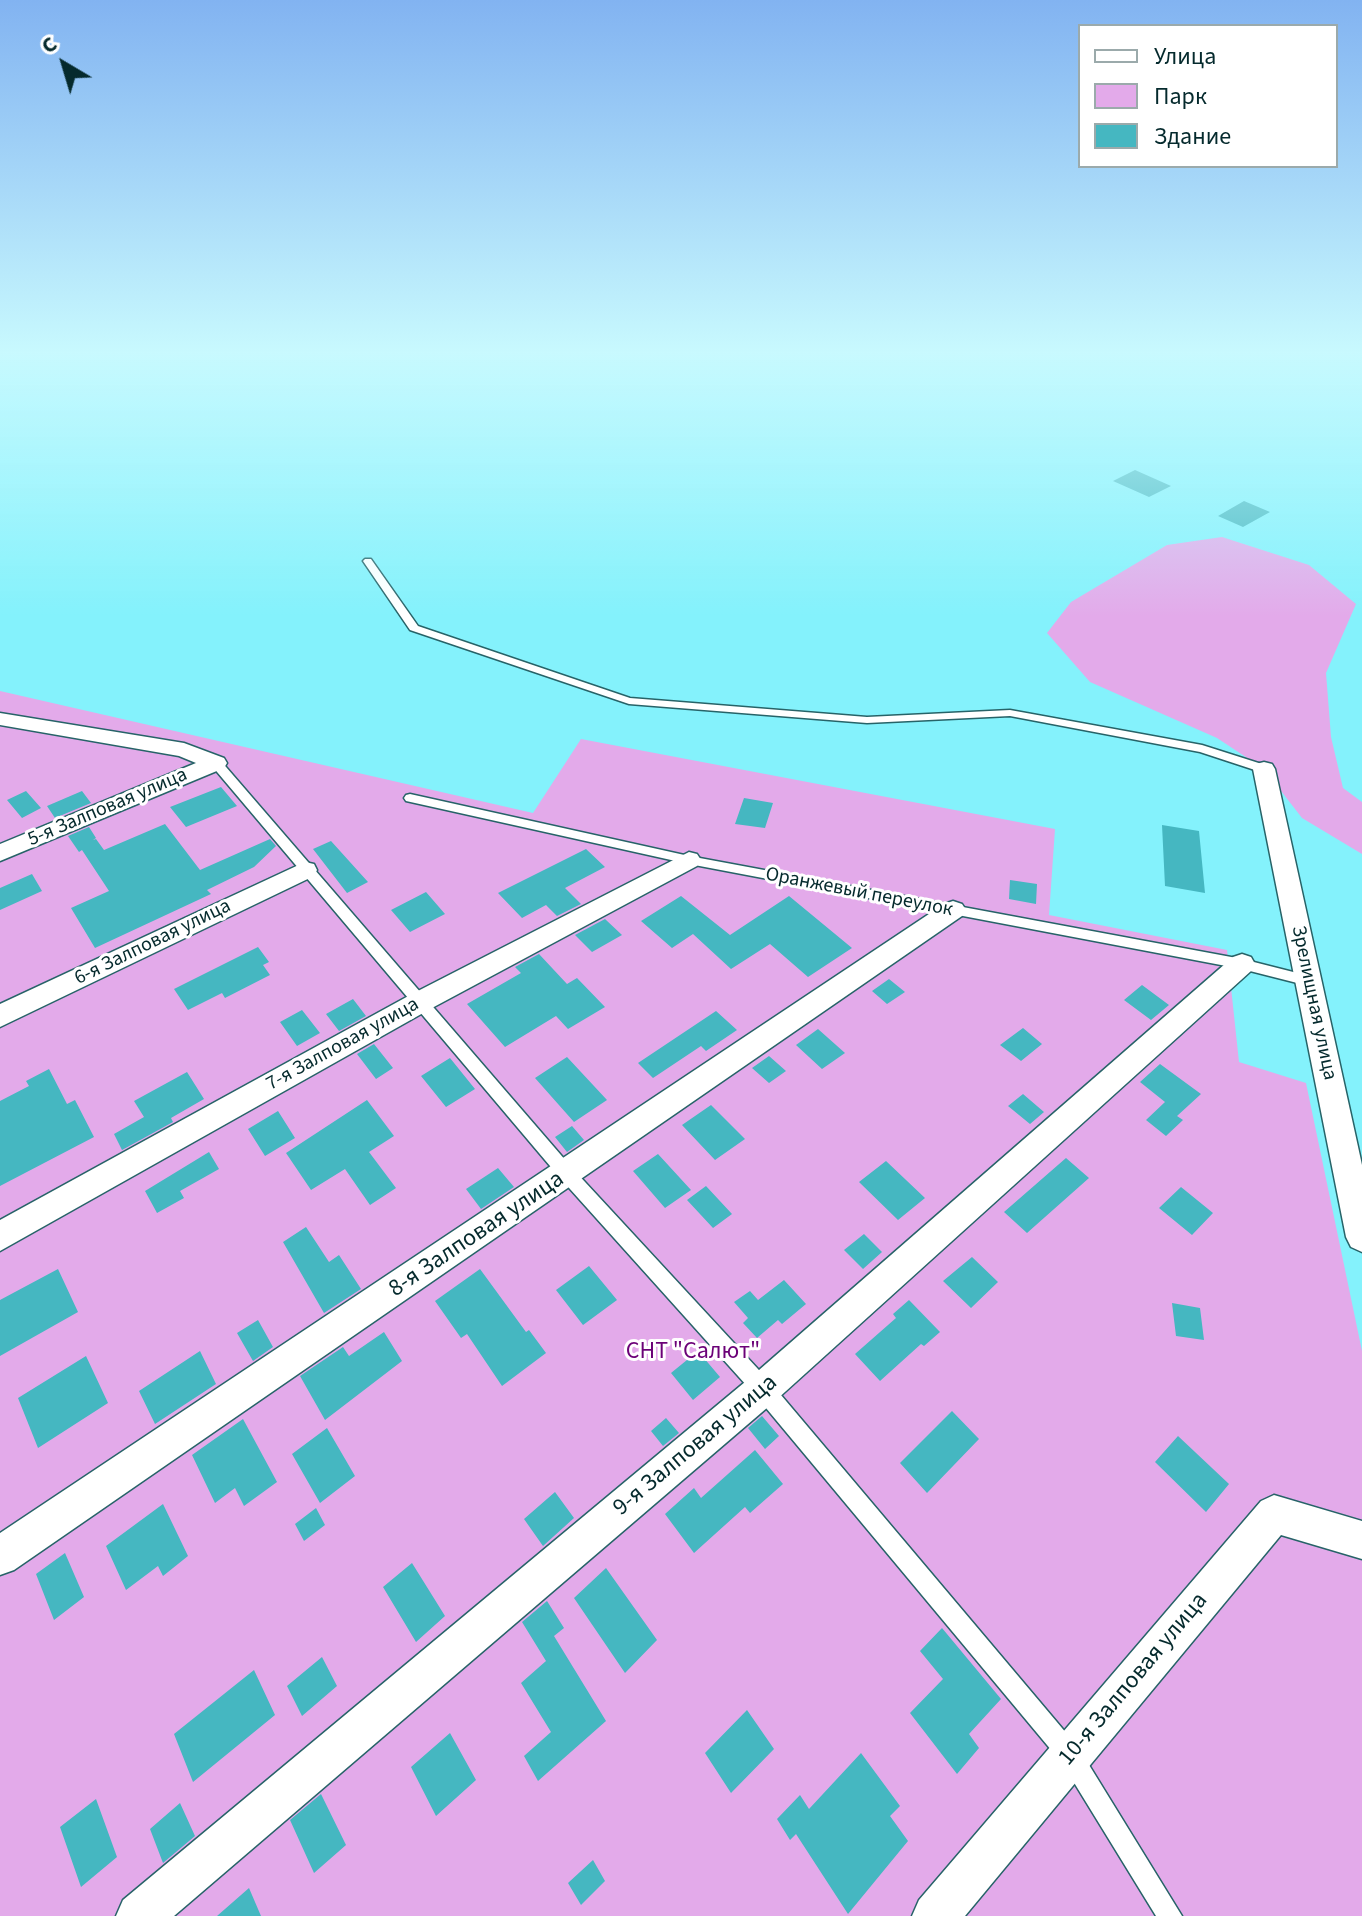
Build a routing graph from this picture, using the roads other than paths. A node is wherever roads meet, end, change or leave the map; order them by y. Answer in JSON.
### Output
{"nodes":[{"id":1,"x":368,"y":561,"type":"dead end"},
{"id":2,"x":1,"y":720,"type":"edge"},
{"id":3,"x":216,"y":763,"type":"junction"},
{"id":4,"x":1264,"y":769,"type":"joint"},
{"id":5,"x":410,"y":798,"type":"dead end"},
{"id":6,"x":0,"y":853,"type":"edge"},
{"id":7,"x":689,"y":860,"type":"junction"},
{"id":8,"x":305,"y":870,"type":"junction"},
{"id":9,"x":953,"y":910,"type":"junction"},
{"id":10,"x":1242,"y":964,"type":"junction"},
{"id":11,"x":1309,"y":981,"type":"junction"},
{"id":12,"x":422,"y":1001,"type":"junction"},
{"id":13,"x":0,"y":1016,"type":"edge"},
{"id":14,"x":567,"y":1174,"type":"junction"},
{"id":15,"x":0,"y":1236,"type":"edge"},
{"id":16,"x":1362,"y":1237,"type":"edge"},
{"id":17,"x":763,"y":1389,"type":"junction"},
{"id":18,"x":1362,"y":1540,"type":"edge"},
{"id":19,"x":0,"y":1556,"type":"edge"},
{"id":20,"x":1070,"y":1755,"type":"junction"},
{"id":21,"x":139,"y":1916,"type":"edge"},
{"id":22,"x":935,"y":1916,"type":"edge"},
{"id":23,"x":1170,"y":1916,"type":"edge"}],
"edges":[{"from":1,"to":4,"type":"lane"},
{"from":2,"to":3,"type":"street"},
{"from":3,"to":6,"type":"street","name":"5-я Залповая улица"},
{"from":3,"to":8,"type":"lane"},
{"from":4,"to":11,"type":"street","name":"Зрелищная улица"},
{"from":5,"to":7,"type":"lane","name":"Оранжевый переулок"},
{"from":7,"to":9,"type":"lane","name":"Оранжевый переулок"},
{"from":7,"to":12,"type":"street","name":"7-я Залповая улица"},
{"from":8,"to":12,"type":"lane"},
{"from":8,"to":13,"type":"street","name":"6-я Залповая улица"},
{"from":9,"to":10,"type":"lane","name":"Оранжевый переулок"},
{"from":9,"to":14,"type":"street","name":"8-я Залповая улица"},
{"from":10,"to":11,"type":"lane","name":"Оранжевый переулок"},
{"from":10,"to":17,"type":"street","name":"9-я Залповая улица"},
{"from":11,"to":16,"type":"street","name":"Зрелищная улица"},
{"from":12,"to":14,"type":"lane"},
{"from":12,"to":15,"type":"street","name":"7-я Залповая улица"},
{"from":14,"to":17,"type":"lane"},
{"from":14,"to":19,"type":"street","name":"8-я Залповая улица"},
{"from":17,"to":20,"type":"lane"},
{"from":17,"to":21,"type":"street","name":"9-я Залповая улица"},
{"from":18,"to":20,"type":"street","name":"10-я Залповая улица"},
{"from":20,"to":22,"type":"street","name":"10-я Залповая улица"},
{"from":20,"to":23,"type":"lane"}]}
